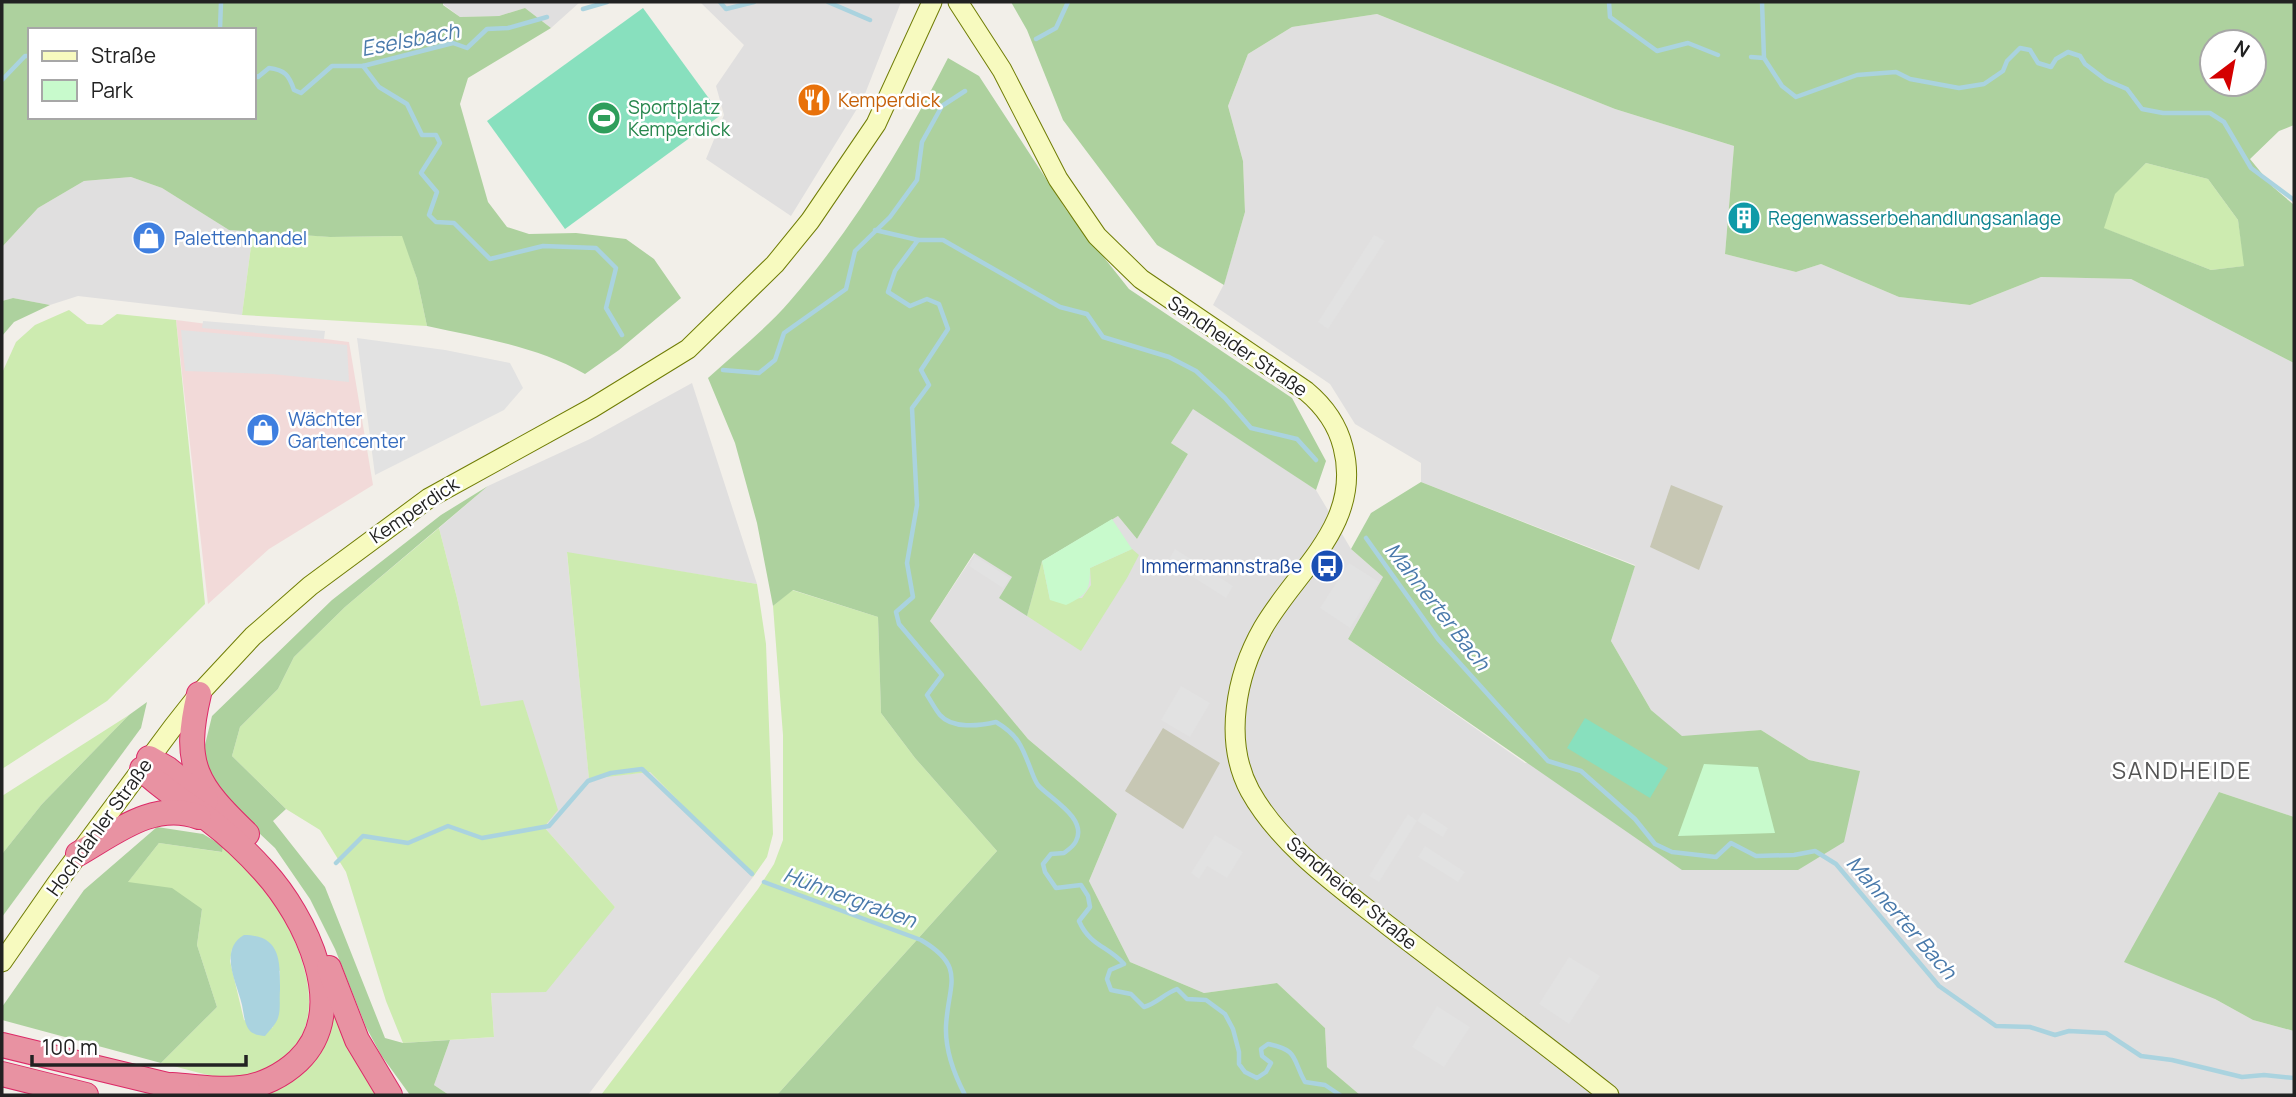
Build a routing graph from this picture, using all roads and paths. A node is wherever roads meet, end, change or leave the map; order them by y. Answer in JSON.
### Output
{"nodes":[{"id":1,"x":932,"y":2,"type":"edge"},
{"id":2,"x":958,"y":2,"type":"edge"},
{"id":3,"x":199,"y":694,"type":"junction"},
{"id":4,"x":146,"y":763,"type":"junction"},
{"id":5,"x":211,"y":821,"type":"junction"},
{"id":6,"x":237,"y":824,"type":"junction"},
{"id":7,"x":78,"y":854,"type":"junction"},
{"id":8,"x":2,"y":962,"type":"edge"},
{"id":9,"x":2,"y":1045,"type":"edge"},
{"id":10,"x":2,"y":1074,"type":"edge"},
{"id":11,"x":172,"y":1086,"type":"junction"},
{"id":12,"x":86,"y":1095,"type":"edge"},
{"id":13,"x":206,"y":1095,"type":"edge"},
{"id":14,"x":390,"y":1095,"type":"edge"},
{"id":15,"x":1608,"y":1095,"type":"edge"}],
"edges":[{"from":1,"to":3,"type":"street","name":"Kemperdick"},
{"from":2,"to":15,"type":"street","name":"Sandheider Straße"},
{"from":3,"to":4,"type":"street","name":"Hochdahler Straße"},
{"from":3,"to":6,"type":"highway"},
{"from":4,"to":5,"type":"highway"},
{"from":4,"to":6,"type":"highway"},
{"from":4,"to":7,"type":"street","name":"Hochdahler Straße"},
{"from":5,"to":7,"type":"highway"},
{"from":5,"to":11,"type":"highway"},
{"from":6,"to":14,"type":"highway"},
{"from":7,"to":8,"type":"street","name":"Hochdahler Straße"},
{"from":9,"to":11,"type":"highway"},
{"from":10,"to":12,"type":"highway"},
{"from":11,"to":13,"type":"highway"}]}
